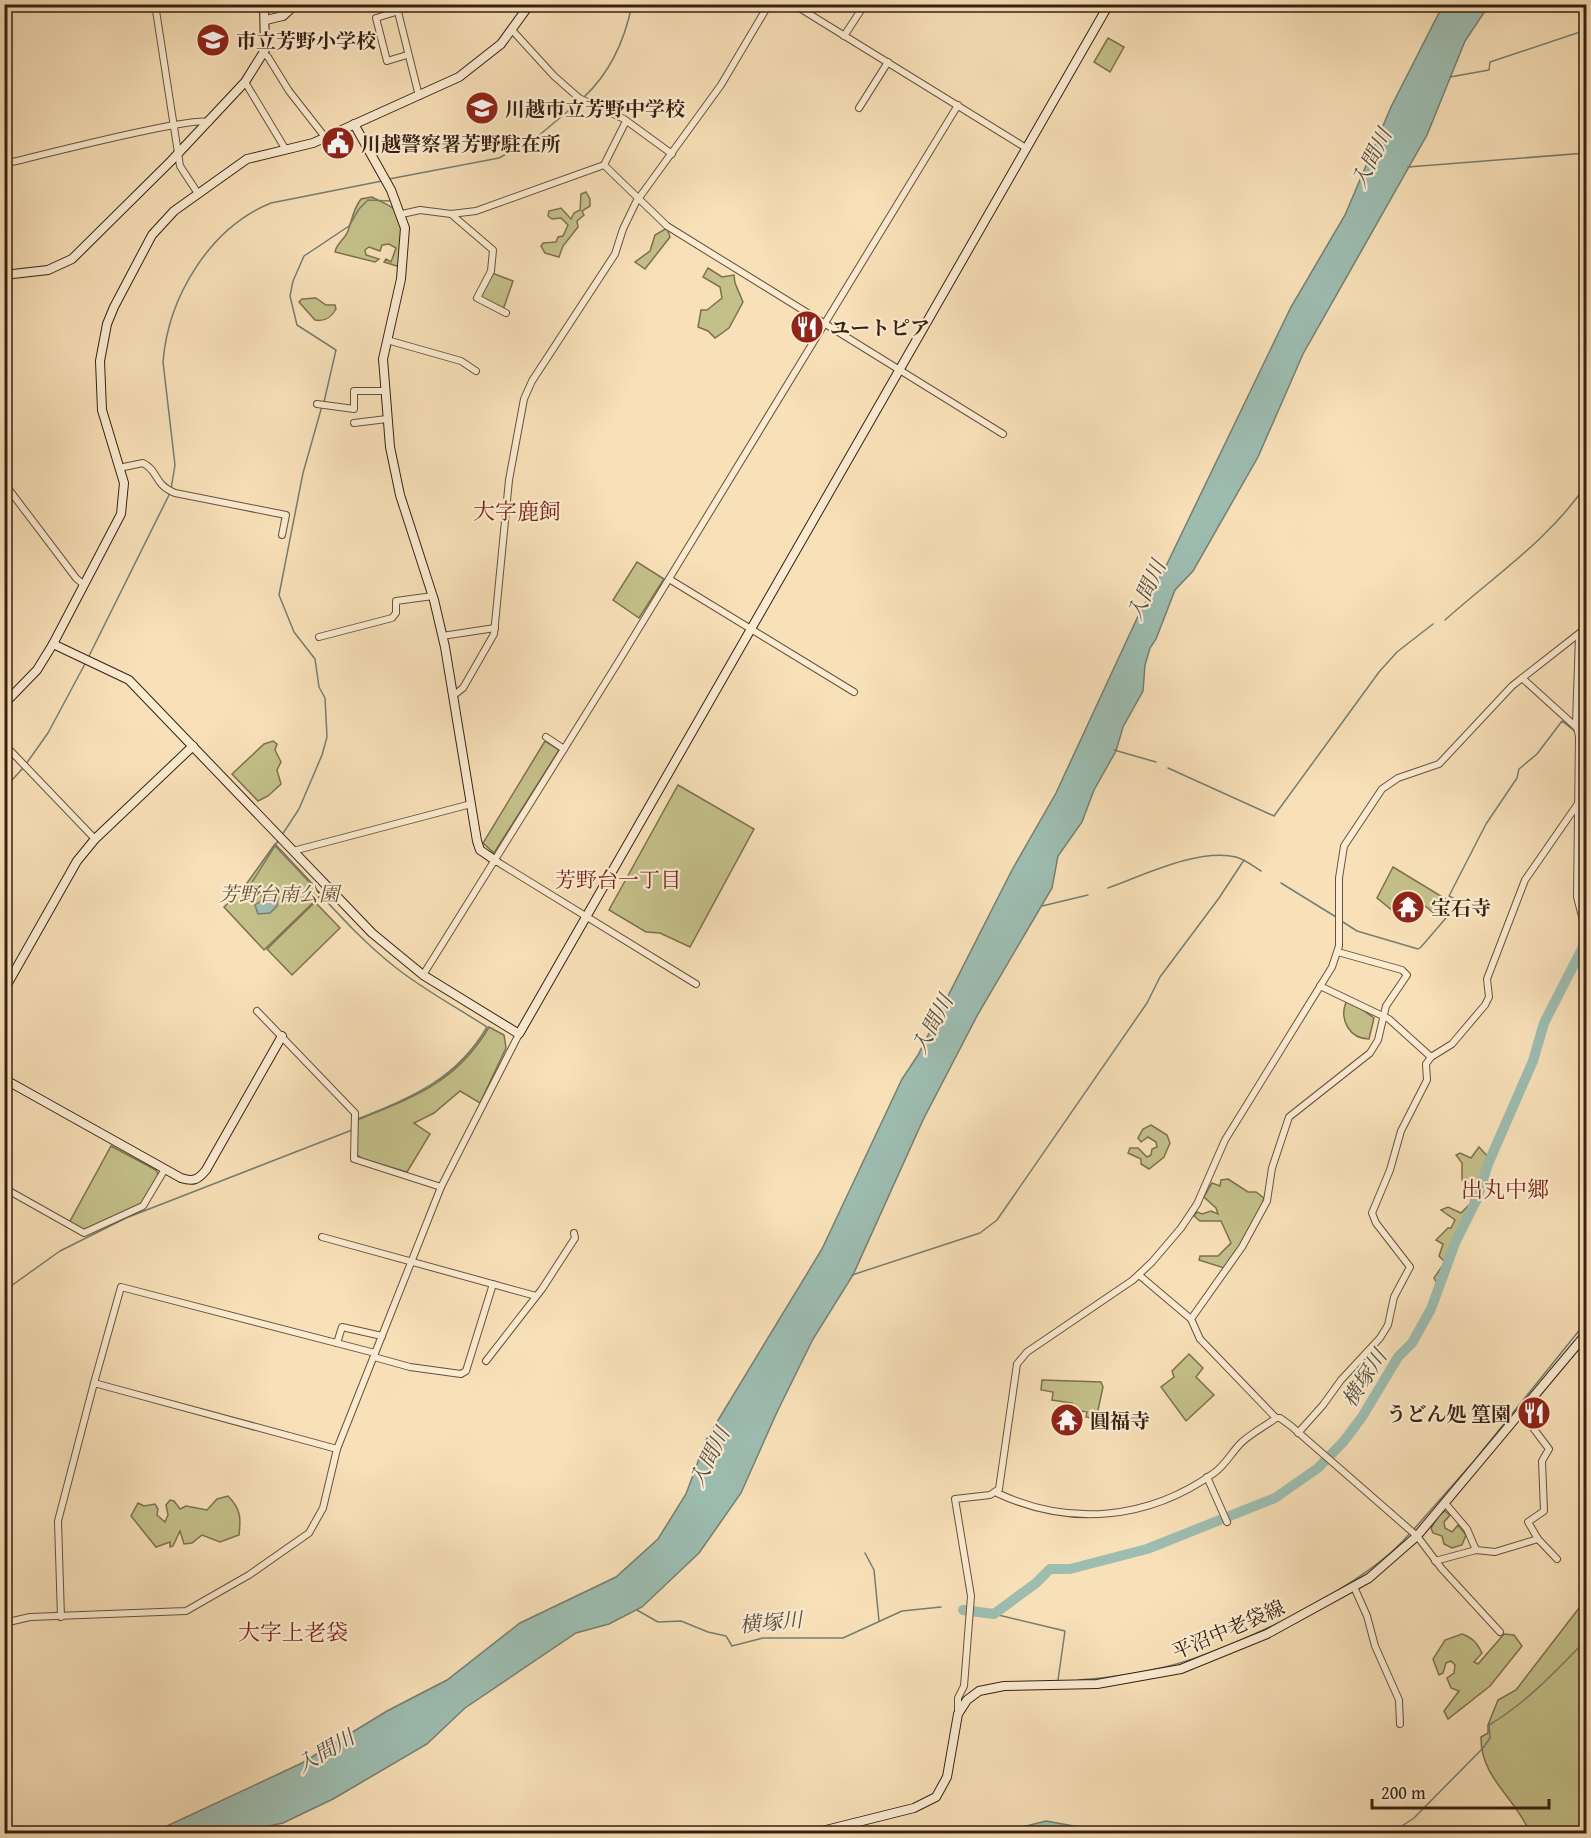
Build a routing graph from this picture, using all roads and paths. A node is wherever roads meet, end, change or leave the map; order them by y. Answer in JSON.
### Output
{"nodes":[{"id":1,"x":155,"y":4,"type":"edge"},
{"id":2,"x":264,"y":4,"type":"edge"},
{"id":3,"x":296,"y":4,"type":"edge"},
{"id":4,"x":769,"y":4,"type":"edge"},
{"id":5,"x":794,"y":4,"type":"edge"},
{"id":6,"x":865,"y":4,"type":"edge"},
{"id":7,"x":1109,"y":4,"type":"edge"},
{"id":8,"x":525,"y":7,"type":"edge"},
{"id":9,"x":398,"y":8,"type":"edge"},
{"id":10,"x":266,"y":20,"type":"junction"},
{"id":11,"x":512,"y":30,"type":"junction"},
{"id":12,"x":844,"y":36,"type":"junction"},
{"id":13,"x":264,"y":54,"type":"junction"},
{"id":14,"x":407,"y":55,"type":"junction"},
{"id":15,"x":888,"y":62,"type":"junction"},
{"id":16,"x":245,"y":82,"type":"junction"},
{"id":17,"x":419,"y":96,"type":"junction"},
{"id":18,"x":958,"y":105,"type":"junction"},
{"id":19,"x":859,"y":108,"type":"dead end"},
{"id":20,"x":209,"y":122,"type":"junction"},
{"id":21,"x":625,"y":123,"type":"junction"},
{"id":22,"x":354,"y":124,"type":"junction"},
{"id":23,"x":173,"y":126,"type":"junction"},
{"id":24,"x":324,"y":137,"type":"junction"},
{"id":25,"x":1026,"y":148,"type":"junction"},
{"id":26,"x":286,"y":150,"type":"junction"},
{"id":27,"x":178,"y":154,"type":"junction"},
{"id":28,"x":672,"y":154,"type":"junction"},
{"id":29,"x":4,"y":164,"type":"edge"},
{"id":30,"x":604,"y":165,"type":"junction"},
{"id":31,"x":197,"y":192,"type":"junction"},
{"id":32,"x":639,"y":198,"type":"junction"},
{"id":33,"x":402,"y":214,"type":"junction"},
{"id":34,"x":451,"y":214,"type":"junction"},
{"id":35,"x":4,"y":275,"type":"edge"},
{"id":36,"x":506,"y":313,"type":"dead end"},
{"id":37,"x":825,"y":324,"type":"junction"},
{"id":38,"x":387,"y":340,"type":"junction"},
{"id":39,"x":900,"y":370,"type":"junction"},
{"id":40,"x":476,"y":371,"type":"dead end"},
{"id":41,"x":384,"y":391,"type":"junction"},
{"id":42,"x":317,"y":404,"type":"dead end"},
{"id":43,"x":387,"y":419,"type":"junction"},
{"id":44,"x":354,"y":423,"type":"dead end"},
{"id":45,"x":1003,"y":434,"type":"dead end"},
{"id":46,"x":119,"y":468,"type":"junction"},
{"id":47,"x":4,"y":483,"type":"edge"},
{"id":48,"x":282,"y":535,"type":"dead end"},
{"id":49,"x":669,"y":579,"type":"junction"},
{"id":50,"x":84,"y":585,"type":"junction"},
{"id":51,"x":433,"y":596,"type":"junction"},
{"id":52,"x":495,"y":628,"type":"junction"},
{"id":53,"x":1587,"y":628,"type":"edge"},
{"id":54,"x":751,"y":630,"type":"junction"},
{"id":55,"x":319,"y":636,"type":"dead end"},
{"id":56,"x":442,"y":636,"type":"junction"},
{"id":57,"x":1582,"y":639,"type":"edge"},
{"id":58,"x":53,"y":644,"type":"junction"},
{"id":59,"x":1521,"y":678,"type":"junction"},
{"id":60,"x":854,"y":692,"type":"dead end"},
{"id":61,"x":454,"y":695,"type":"junction"},
{"id":62,"x":4,"y":704,"type":"edge"},
{"id":63,"x":1577,"y":730,"type":"junction"},
{"id":64,"x":1587,"y":736,"type":"edge"},
{"id":65,"x":546,"y":737,"type":"dead end"},
{"id":66,"x":4,"y":744,"type":"edge"},
{"id":67,"x":193,"y":746,"type":"junction"},
{"id":68,"x":564,"y":749,"type":"junction"},
{"id":69,"x":471,"y":804,"type":"junction"},
{"id":70,"x":1577,"y":805,"type":"junction"},
{"id":71,"x":95,"y":839,"type":"junction"},
{"id":72,"x":293,"y":851,"type":"junction"},
{"id":73,"x":496,"y":861,"type":"junction"},
{"id":74,"x":586,"y":916,"type":"junction"},
{"id":75,"x":1587,"y":932,"type":"edge"},
{"id":76,"x":1338,"y":952,"type":"junction"},
{"id":77,"x":423,"y":975,"type":"junction"},
{"id":78,"x":696,"y":984,"type":"dead end"},
{"id":79,"x":1320,"y":986,"type":"junction"},
{"id":80,"x":4,"y":990,"type":"edge"},
{"id":81,"x":257,"y":1011,"type":"dead end"},
{"id":82,"x":1382,"y":1015,"type":"junction"},
{"id":83,"x":519,"y":1034,"type":"junction"},
{"id":84,"x":282,"y":1036,"type":"junction"},
{"id":85,"x":1431,"y":1057,"type":"junction"},
{"id":86,"x":4,"y":1079,"type":"edge"},
{"id":87,"x":165,"y":1169,"type":"junction"},
{"id":88,"x":441,"y":1187,"type":"junction"},
{"id":89,"x":4,"y":1188,"type":"edge"},
{"id":90,"x":574,"y":1233,"type":"dead end"},
{"id":91,"x":322,"y":1237,"type":"dead end"},
{"id":92,"x":410,"y":1260,"type":"junction"},
{"id":93,"x":1139,"y":1275,"type":"junction"},
{"id":94,"x":493,"y":1284,"type":"junction"},
{"id":95,"x":536,"y":1296,"type":"junction"},
{"id":96,"x":1191,"y":1319,"type":"junction"},
{"id":97,"x":1587,"y":1334,"type":"edge"},
{"id":98,"x":382,"y":1336,"type":"junction"},
{"id":99,"x":337,"y":1343,"type":"junction"},
{"id":100,"x":374,"y":1355,"type":"junction"},
{"id":101,"x":486,"y":1361,"type":"dead end"},
{"id":102,"x":94,"y":1383,"type":"junction"},
{"id":103,"x":1521,"y":1412,"type":"junction"},
{"id":104,"x":1276,"y":1418,"type":"junction"},
{"id":105,"x":1298,"y":1432,"type":"junction"},
{"id":106,"x":337,"y":1449,"type":"junction"},
{"id":107,"x":1207,"y":1478,"type":"junction"},
{"id":108,"x":997,"y":1493,"type":"junction"},
{"id":109,"x":1445,"y":1503,"type":"junction"},
{"id":110,"x":1227,"y":1522,"type":"dead end"},
{"id":111,"x":1417,"y":1536,"type":"junction"},
{"id":112,"x":1538,"y":1539,"type":"junction"},
{"id":113,"x":1476,"y":1550,"type":"junction"},
{"id":114,"x":1557,"y":1559,"type":"dead end"},
{"id":115,"x":1436,"y":1561,"type":"junction"},
{"id":116,"x":1354,"y":1587,"type":"junction"},
{"id":117,"x":61,"y":1617,"type":"junction"},
{"id":118,"x":4,"y":1623,"type":"edge"},
{"id":119,"x":1500,"y":1632,"type":"dead end"},
{"id":120,"x":963,"y":1698,"type":"junction"},
{"id":121,"x":1400,"y":1724,"type":"dead end"},
{"id":122,"x":810,"y":1833,"type":"edge"}],
"edges":[{"from":1,"to":23,"type":"street"},
{"from":2,"to":10,"type":"street"},
{"from":3,"to":10,"type":"street"},
{"from":4,"to":28,"type":"street"},
{"from":5,"to":12,"type":"street"},
{"from":6,"to":12,"type":"street"},
{"from":7,"to":25,"type":"street"},
{"from":8,"to":11,"type":"street"},
{"from":9,"to":14,"type":"street"},
{"from":9,"to":14,"type":"street"},
{"from":10,"to":13,"type":"street"},
{"from":11,"to":17,"type":"street"},
{"from":11,"to":21,"type":"street"},
{"from":12,"to":15,"type":"street"},
{"from":13,"to":16,"type":"street"},
{"from":13,"to":24,"type":"street"},
{"from":14,"to":17,"type":"street"},
{"from":15,"to":18,"type":"street"},
{"from":15,"to":19,"type":"street"},
{"from":16,"to":20,"type":"street"},
{"from":16,"to":26,"type":"street"},
{"from":17,"to":22,"type":"street"},
{"from":18,"to":25,"type":"street"},
{"from":18,"to":37,"type":"street"},
{"from":20,"to":23,"type":"street"},
{"from":20,"to":27,"type":"street"},
{"from":21,"to":28,"type":"street"},
{"from":21,"to":30,"type":"street"},
{"from":22,"to":24,"type":"street"},
{"from":22,"to":33,"type":"street"},
{"from":23,"to":27,"type":"street"},
{"from":23,"to":29,"type":"street"},
{"from":24,"to":26,"type":"street"},
{"from":25,"to":39,"type":"street"},
{"from":26,"to":31,"type":"street"},
{"from":27,"to":31,"type":"street"},
{"from":27,"to":35,"type":"street"},
{"from":28,"to":32,"type":"street"},
{"from":30,"to":32,"type":"street"},
{"from":30,"to":34,"type":"street"},
{"from":31,"to":46,"type":"street"},
{"from":32,"to":37,"type":"street"},
{"from":32,"to":52,"type":"street"},
{"from":33,"to":34,"type":"street"},
{"from":33,"to":38,"type":"street"},
{"from":34,"to":36,"type":"street"},
{"from":37,"to":39,"type":"street"},
{"from":37,"to":49,"type":"street"},
{"from":38,"to":40,"type":"street"},
{"from":38,"to":41,"type":"street"},
{"from":39,"to":45,"type":"street"},
{"from":39,"to":54,"type":"street"},
{"from":41,"to":42,"type":"street"},
{"from":41,"to":43,"type":"street"},
{"from":43,"to":44,"type":"street"},
{"from":43,"to":51,"type":"street"},
{"from":46,"to":48,"type":"street"},
{"from":46,"to":50,"type":"street"},
{"from":47,"to":50,"type":"street"},
{"from":49,"to":54,"type":"street"},
{"from":49,"to":68,"type":"street"},
{"from":50,"to":58,"type":"street"},
{"from":51,"to":55,"type":"street"},
{"from":51,"to":56,"type":"street"},
{"from":52,"to":56,"type":"street"},
{"from":52,"to":61,"type":"street"},
{"from":53,"to":57,"type":"street"},
{"from":54,"to":60,"type":"street"},
{"from":54,"to":74,"type":"street"},
{"from":56,"to":61,"type":"street"},
{"from":57,"to":59,"type":"street"},
{"from":57,"to":63,"type":"street"},
{"from":58,"to":62,"type":"street"},
{"from":58,"to":67,"type":"street"},
{"from":59,"to":63,"type":"street"},
{"from":59,"to":76,"type":"street"},
{"from":61,"to":69,"type":"street"},
{"from":63,"to":64,"type":"street"},
{"from":63,"to":70,"type":"street"},
{"from":65,"to":68,"type":"street"},
{"from":66,"to":71,"type":"street"},
{"from":67,"to":71,"type":"street"},
{"from":67,"to":72,"type":"street"},
{"from":68,"to":73,"type":"street"},
{"from":69,"to":72,"type":"street"},
{"from":69,"to":73,"type":"street"},
{"from":70,"to":75,"type":"street"},
{"from":70,"to":85,"type":"street"},
{"from":71,"to":80,"type":"street"},
{"from":72,"to":77,"type":"street"},
{"from":73,"to":74,"type":"street"},
{"from":73,"to":77,"type":"street"},
{"from":74,"to":78,"type":"street"},
{"from":74,"to":83,"type":"street"},
{"from":76,"to":79,"type":"street"},
{"from":76,"to":82,"type":"street"},
{"from":77,"to":83,"type":"street"},
{"from":79,"to":82,"type":"street"},
{"from":79,"to":93,"type":"street"},
{"from":81,"to":84,"type":"street"},
{"from":82,"to":85,"type":"street"},
{"from":82,"to":96,"type":"street"},
{"from":83,"to":88,"type":"street"},
{"from":84,"to":87,"type":"street"},
{"from":84,"to":88,"type":"street"},
{"from":85,"to":105,"type":"street"},
{"from":86,"to":87,"type":"street"},
{"from":87,"to":89,"type":"street"},
{"from":88,"to":92,"type":"street"},
{"from":90,"to":95,"type":"street"},
{"from":91,"to":92,"type":"street"},
{"from":92,"to":94,"type":"street"},
{"from":92,"to":98,"type":"street"},
{"from":93,"to":96,"type":"street"},
{"from":93,"to":108,"type":"street"},
{"from":94,"to":95,"type":"street"},
{"from":94,"to":100,"type":"street"},
{"from":95,"to":101,"type":"street"},
{"from":96,"to":104,"type":"street"},
{"from":97,"to":103,"type":"street","name":"平沼中老袋線"},
{"from":98,"to":99,"type":"street"},
{"from":98,"to":100,"type":"street"},
{"from":99,"to":100,"type":"street"},
{"from":99,"to":102,"type":"street"},
{"from":100,"to":106,"type":"street"},
{"from":102,"to":106,"type":"street"},
{"from":102,"to":117,"type":"street"},
{"from":103,"to":109,"type":"street","name":"平沼中老袋線"},
{"from":103,"to":112,"type":"street"},
{"from":104,"to":105,"type":"street"},
{"from":104,"to":107,"type":"street"},
{"from":105,"to":111,"type":"street"},
{"from":106,"to":117,"type":"street"},
{"from":107,"to":108,"type":"street"},
{"from":107,"to":110,"type":"street"},
{"from":108,"to":120,"type":"street"},
{"from":109,"to":111,"type":"street","name":"平沼中老袋線"},
{"from":109,"to":113,"type":"street"},
{"from":111,"to":115,"type":"street"},
{"from":111,"to":116,"type":"street","name":"平沼中老袋線"},
{"from":112,"to":113,"type":"street"},
{"from":112,"to":114,"type":"street"},
{"from":113,"to":115,"type":"street"},
{"from":115,"to":119,"type":"street"},
{"from":116,"to":120,"type":"street","name":"平沼中老袋線"},
{"from":116,"to":121,"type":"street"},
{"from":117,"to":118,"type":"street"},
{"from":120,"to":122,"type":"street"}]}
